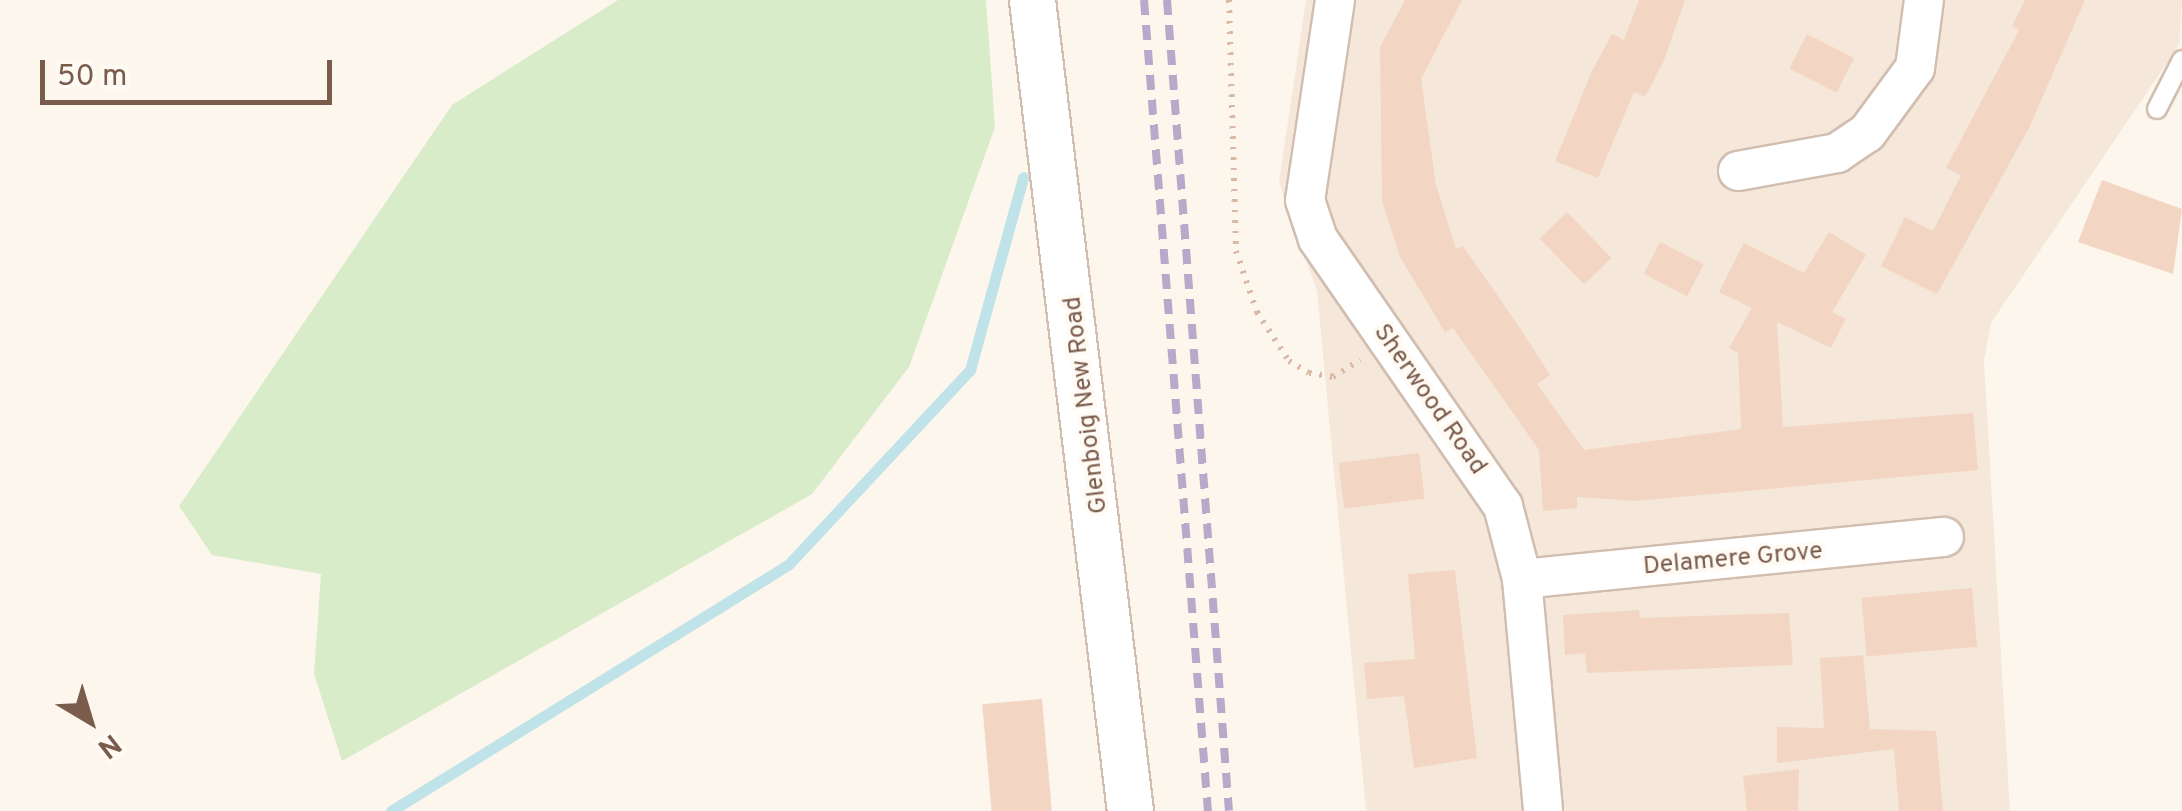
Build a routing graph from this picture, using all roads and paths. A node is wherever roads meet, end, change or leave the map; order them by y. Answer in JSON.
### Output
{"nodes":[{"id":1,"x":1032,"y":0,"type":"edge"},
{"id":2,"x":1228,"y":0,"type":"edge"},
{"id":3,"x":1335,"y":0,"type":"edge"},
{"id":4,"x":1924,"y":0,"type":"edge"},
{"id":5,"x":2182,"y":60,"type":"edge"},
{"id":6,"x":2156,"y":108,"type":"dead end"},
{"id":7,"x":1738,"y":171,"type":"dead end"},
{"id":8,"x":1387,"y":340,"type":"junction"},
{"id":9,"x":1944,"y":537,"type":"dead end"},
{"id":10,"x":1522,"y":580,"type":"junction"},
{"id":11,"x":1130,"y":811,"type":"edge"},
{"id":12,"x":1543,"y":811,"type":"edge"}],
"edges":[{"from":1,"to":11,"type":"street","name":"Glenboig New Road"},
{"from":2,"to":8,"type":"path"},
{"from":3,"to":8,"type":"street","name":"Sherwood Road"},
{"from":4,"to":7,"type":"street"},
{"from":5,"to":6,"type":"lane"},
{"from":8,"to":10,"type":"street","name":"Sherwood Road"},
{"from":9,"to":10,"type":"street","name":"Delamere Grove"},
{"from":10,"to":12,"type":"street","name":"Sherwood Road"}]}
